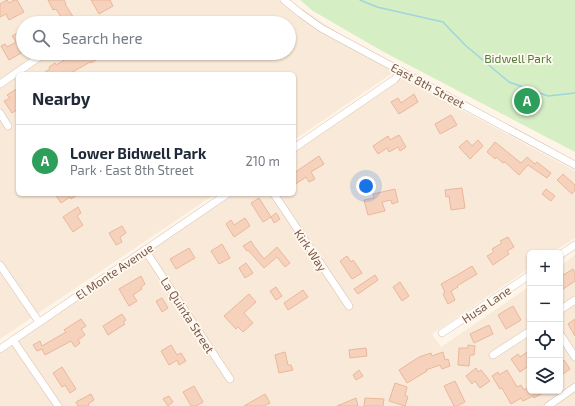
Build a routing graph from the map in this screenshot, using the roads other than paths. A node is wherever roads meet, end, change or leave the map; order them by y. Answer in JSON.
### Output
{"nodes":[{"id":1,"x":284,"y":0,"type":"edge"},
{"id":2,"x":35,"y":60,"type":"edge"},
{"id":3,"x":401,"y":71,"type":"junction"},
{"id":4,"x":17,"y":72,"type":"edge"},
{"id":5,"x":16,"y":73,"type":"edge"},
{"id":6,"x":0,"y":84,"type":"edge"},
{"id":7,"x":0,"y":113,"type":"edge"},
{"id":8,"x":8,"y":126,"type":"dead end"},
{"id":9,"x":296,"y":147,"type":"edge"},
{"id":10,"x":575,"y":165,"type":"edge"},
{"id":11,"x":224,"y":196,"type":"edge"},
{"id":12,"x":275,"y":196,"type":"edge"},
{"id":13,"x":575,"y":245,"type":"edge"},
{"id":14,"x":145,"y":250,"type":"junction"},
{"id":15,"x":563,"y":253,"type":"edge"},
{"id":16,"x":0,"y":265,"type":"edge"},
{"id":17,"x":527,"y":277,"type":"edge"},
{"id":18,"x":575,"y":300,"type":"edge"},
{"id":19,"x":349,"y":306,"type":"dead end"},
{"id":20,"x":563,"y":308,"type":"edge"},
{"id":21,"x":39,"y":322,"type":"junction"},
{"id":22,"x":527,"y":332,"type":"edge"},
{"id":23,"x":442,"y":333,"type":"dead end"},
{"id":24,"x":563,"y":339,"type":"edge"},
{"id":25,"x":13,"y":340,"type":"junction"},
{"id":26,"x":0,"y":348,"type":"edge"},
{"id":27,"x":493,"y":355,"type":"dead end"},
{"id":28,"x":575,"y":357,"type":"edge"},
{"id":29,"x":230,"y":379,"type":"dead end"},
{"id":30,"x":575,"y":387,"type":"edge"},
{"id":31,"x":58,"y":406,"type":"edge"},
{"id":32,"x":548,"y":406,"type":"edge"}],
"edges":[{"from":1,"to":3,"type":"street","name":"East 8th Street"},
{"from":2,"to":4,"type":"street"},
{"from":3,"to":9,"type":"street"},
{"from":3,"to":10,"type":"street","name":"East 8th Street"},
{"from":5,"to":6,"type":"street"},
{"from":7,"to":8,"type":"street"},
{"from":11,"to":14,"type":"street","name":"El Monte Avenue"},
{"from":12,"to":19,"type":"street","name":"Kirk Way"},
{"from":13,"to":15,"type":"street"},
{"from":14,"to":21,"type":"street","name":"El Monte Avenue"},
{"from":14,"to":29,"type":"street","name":"La Quinta Street"},
{"from":16,"to":21,"type":"street"},
{"from":17,"to":23,"type":"street","name":"Husa Lane"},
{"from":18,"to":20,"type":"street"},
{"from":21,"to":25,"type":"street","name":"El Monte Avenue"},
{"from":22,"to":27,"type":"street"},
{"from":24,"to":28,"type":"street"},
{"from":25,"to":26,"type":"street","name":"El Monte Avenue"},
{"from":25,"to":31,"type":"street"},
{"from":30,"to":32,"type":"street"}]}
